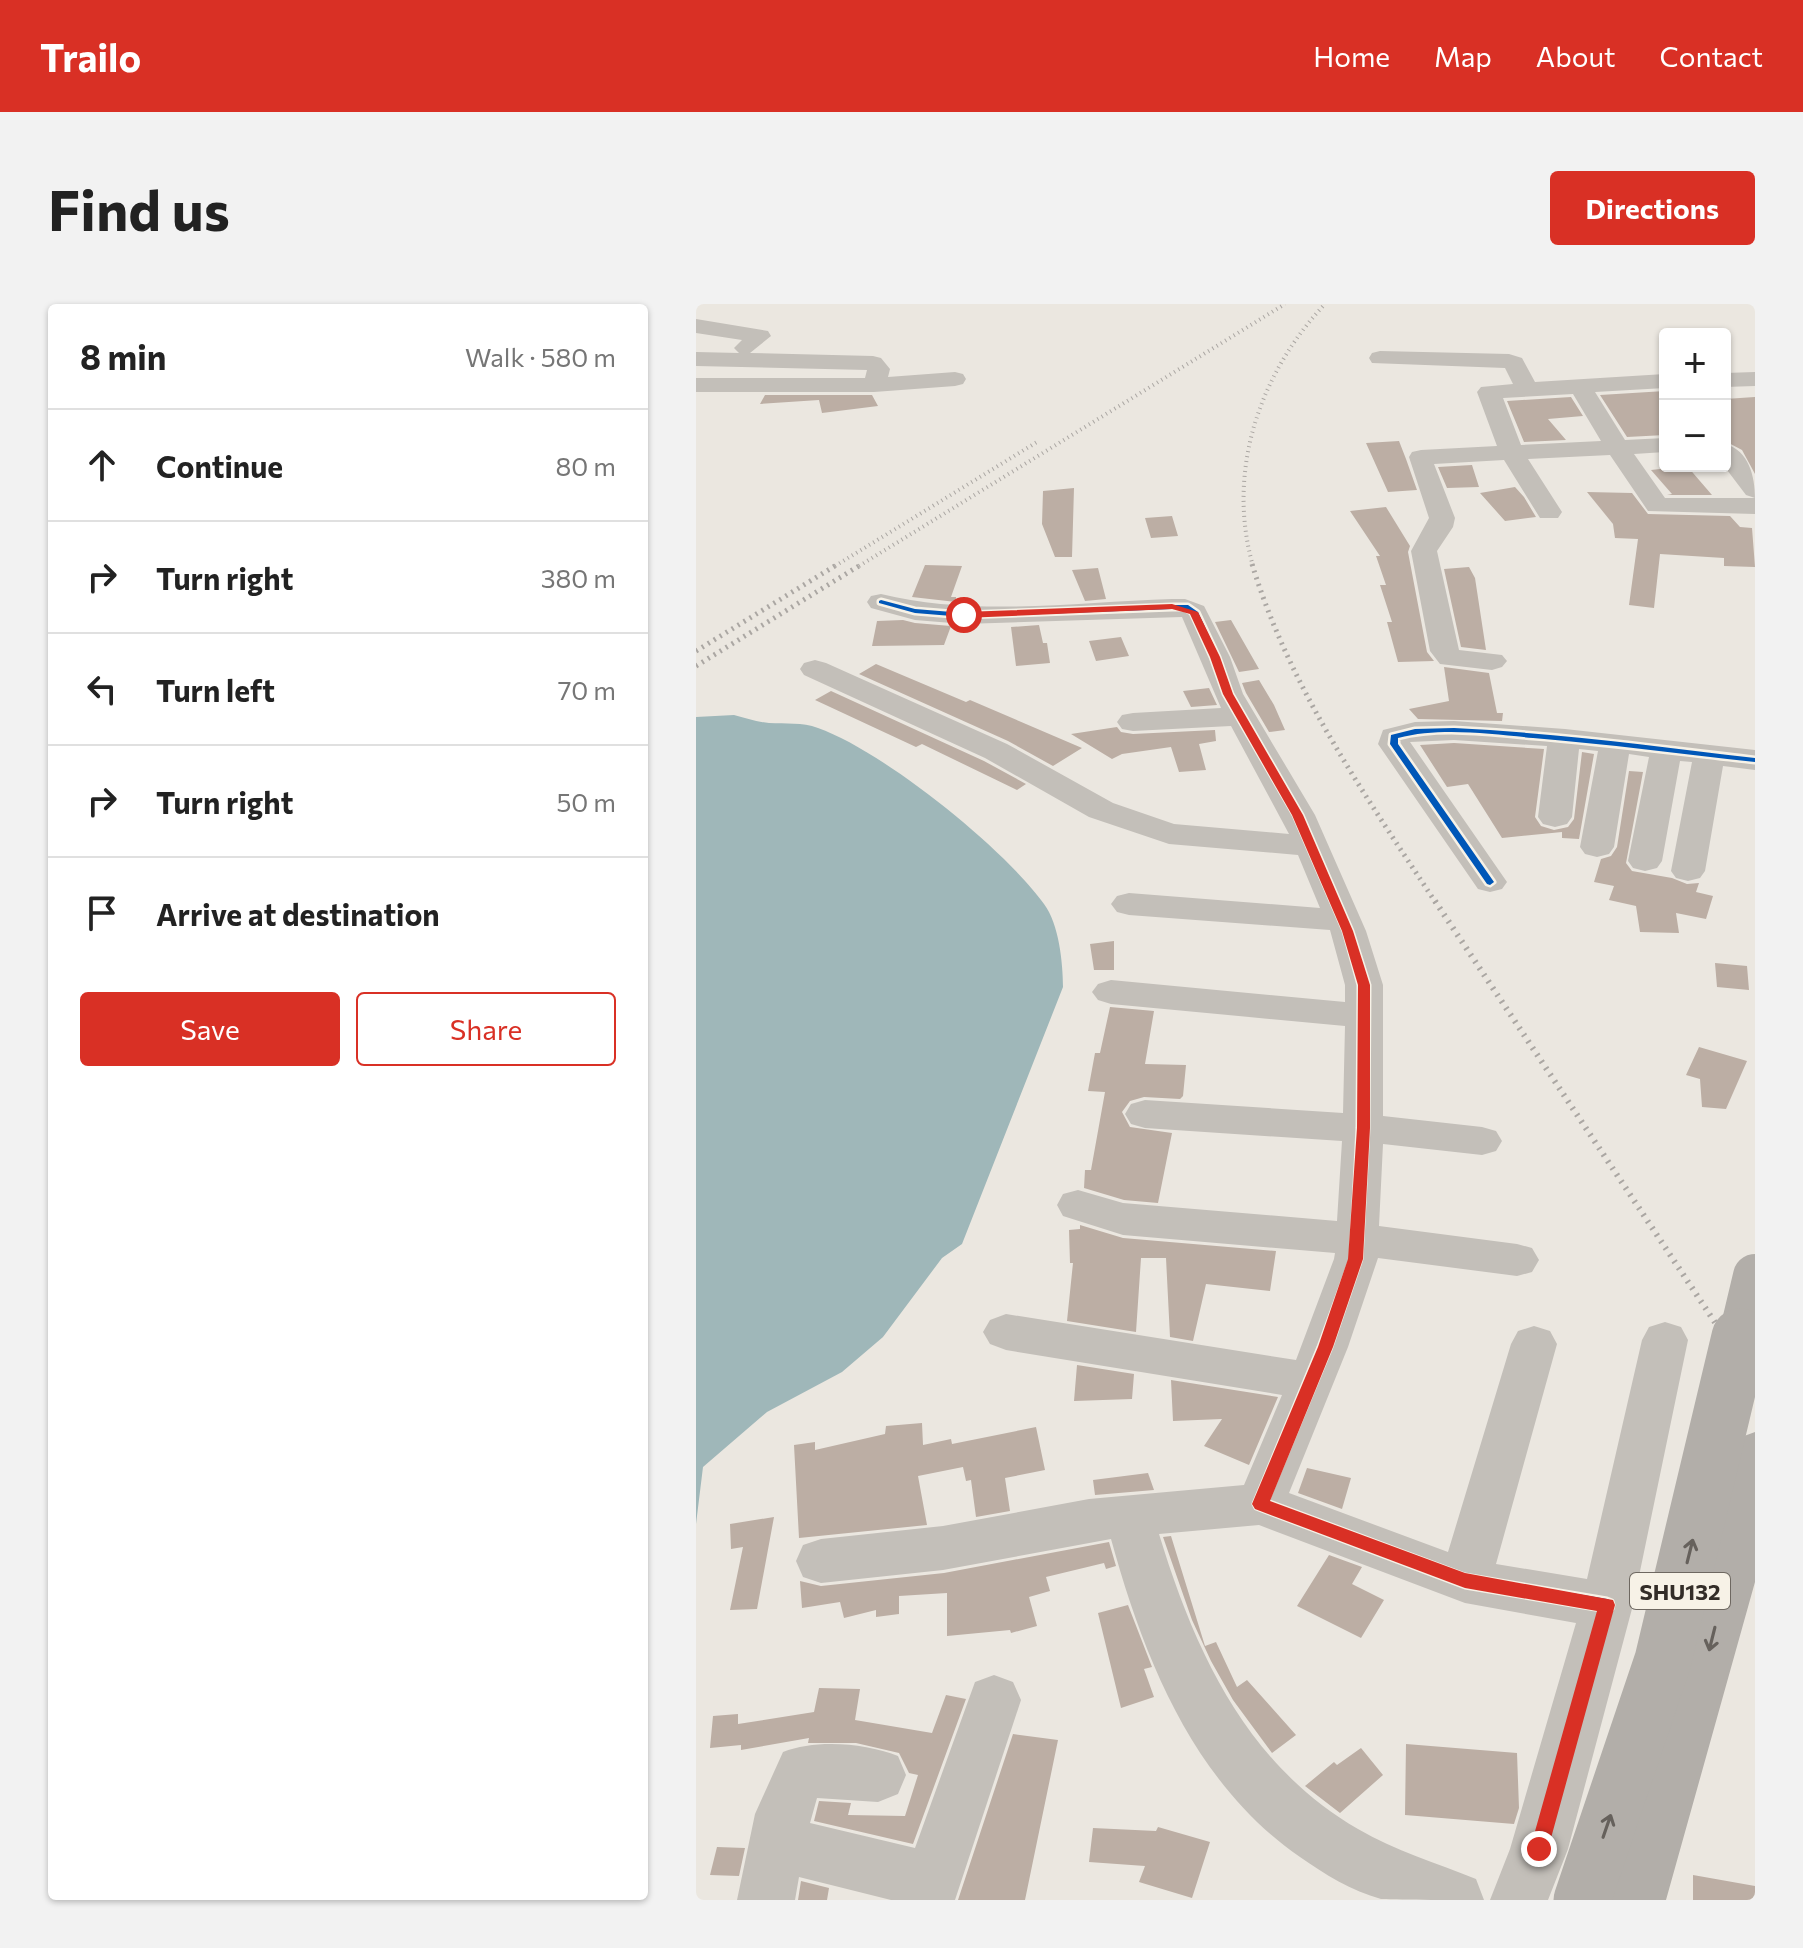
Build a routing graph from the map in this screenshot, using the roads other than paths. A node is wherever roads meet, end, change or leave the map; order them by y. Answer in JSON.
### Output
{"nodes":[{"id":1,"x":696,"y":326,"type":"edge"},
{"id":2,"x":696,"y":347,"type":"edge"},
{"id":3,"x":745,"y":348,"type":"junction"},
{"id":4,"x":839,"y":351,"type":"dead end"},
{"id":5,"x":1380,"y":358,"type":"dead end"},
{"id":6,"x":696,"y":359,"type":"edge"},
{"id":7,"x":955,"y":379,"type":"dead end"},
{"id":8,"x":1755,"y":379,"type":"edge"},
{"id":9,"x":1731,"y":380,"type":"edge"},
{"id":10,"x":1659,"y":381,"type":"edge"},
{"id":11,"x":696,"y":385,"type":"edge"},
{"id":12,"x":874,"y":385,"type":"junction"},
{"id":13,"x":1580,"y":386,"type":"junction"},
{"id":14,"x":1527,"y":389,"type":"junction"},
{"id":15,"x":1659,"y":446,"type":"edge"},
{"id":16,"x":1731,"y":446,"type":"edge"},
{"id":17,"x":1618,"y":449,"type":"junction"},
{"id":18,"x":1512,"y":453,"type":"junction"},
{"id":19,"x":1755,"y":490,"type":"edge"},
{"id":20,"x":1755,"y":506,"type":"edge"},
{"id":21,"x":1549,"y":512,"type":"dead end"},
{"id":22,"x":881,"y":602,"type":"dead end"},
{"id":23,"x":1492,"y":661,"type":"dead end"},
{"id":24,"x":815,"y":669,"type":"dead end"},
{"id":25,"x":1240,"y":716,"type":"junction"},
{"id":26,"x":1133,"y":722,"type":"dead end"},
{"id":27,"x":1564,"y":738,"type":"junction"},
{"id":28,"x":1615,"y":744,"type":"junction"},
{"id":29,"x":1666,"y":750,"type":"junction"},
{"id":30,"x":1709,"y":755,"type":"junction"},
{"id":31,"x":1755,"y":760,"type":"edge"},
{"id":32,"x":1555,"y":817,"type":"dead end"},
{"id":33,"x":1311,"y":846,"type":"junction"},
{"id":34,"x":1597,"y":847,"type":"dead end"},
{"id":35,"x":1645,"y":861,"type":"dead end"},
{"id":36,"x":1688,"y":871,"type":"dead end"},
{"id":37,"x":1490,"y":882,"type":"dead end"},
{"id":38,"x":1129,"y":904,"type":"dead end"},
{"id":39,"x":1342,"y":920,"type":"junction"},
{"id":40,"x":1111,"y":992,"type":"dead end"},
{"id":41,"x":1364,"y":1016,"type":"junction"},
{"id":42,"x":1145,"y":1114,"type":"dead end"},
{"id":43,"x":1363,"y":1128,"type":"junction"},
{"id":44,"x":1482,"y":1141,"type":"dead end"},
{"id":45,"x":1078,"y":1205,"type":"dead end"},
{"id":46,"x":1357,"y":1239,"type":"junction"},
{"id":47,"x":1517,"y":1260,"type":"dead end"},
{"id":48,"x":1755,"y":1276,"type":"edge"},
{"id":49,"x":1006,"y":1332,"type":"dead end"},
{"id":50,"x":1665,"y":1340,"type":"dead end"},
{"id":51,"x":1534,"y":1344,"type":"dead end"},
{"id":52,"x":1311,"y":1381,"type":"junction"},
{"id":53,"x":1755,"y":1454,"type":"edge"},
{"id":54,"x":1260,"y":1504,"type":"junction"},
{"id":55,"x":1129,"y":1516,"type":"junction"},
{"id":56,"x":821,"y":1561,"type":"dead end"},
{"id":57,"x":1465,"y":1581,"type":"junction"},
{"id":58,"x":1607,"y":1605,"type":"junction"},
{"id":59,"x":994,"y":1700,"type":"dead end"},
{"id":60,"x":1708,"y":1731,"type":"dead end"},
{"id":61,"x":878,"y":1775,"type":"dead end"},
{"id":62,"x":777,"y":1843,"type":"junction"},
{"id":63,"x":929,"y":1890,"type":"edge"},
{"id":64,"x":766,"y":1900,"type":"edge"},
{"id":65,"x":1455,"y":1900,"type":"edge"},
{"id":66,"x":1519,"y":1900,"type":"edge"},
{"id":67,"x":1582,"y":1900,"type":"edge"},
{"id":68,"x":1634,"y":1900,"type":"edge"},
{"id":69,"x":1655,"y":1900,"type":"edge"}],
"edges":[{"from":1,"to":3,"type":"street"},
{"from":2,"to":3,"type":"street"},
{"from":3,"to":4,"type":"street"},
{"from":5,"to":14,"type":"street"},
{"from":6,"to":12,"type":"street"},
{"from":7,"to":12,"type":"street"},
{"from":8,"to":9,"type":"street"},
{"from":10,"to":13,"type":"street"},
{"from":11,"to":12,"type":"street"},
{"from":13,"to":14,"type":"street"},
{"from":13,"to":17,"type":"street"},
{"from":14,"to":18,"type":"street"},
{"from":15,"to":17,"type":"street"},
{"from":16,"to":19,"type":"street"},
{"from":17,"to":18,"type":"street"},
{"from":17,"to":20,"type":"street"},
{"from":18,"to":21,"type":"street"},
{"from":18,"to":23,"type":"street"},
{"from":22,"to":25,"type":"street"},
{"from":24,"to":33,"type":"street"},
{"from":25,"to":26,"type":"street"},
{"from":25,"to":33,"type":"street"},
{"from":27,"to":28,"type":"street"},
{"from":27,"to":32,"type":"street"},
{"from":27,"to":37,"type":"street"},
{"from":28,"to":29,"type":"street"},
{"from":28,"to":34,"type":"street"},
{"from":29,"to":30,"type":"street"},
{"from":29,"to":35,"type":"street"},
{"from":30,"to":31,"type":"street"},
{"from":30,"to":36,"type":"street"},
{"from":33,"to":39,"type":"street"},
{"from":38,"to":39,"type":"street"},
{"from":39,"to":41,"type":"street"},
{"from":40,"to":41,"type":"street"},
{"from":41,"to":43,"type":"street"},
{"from":42,"to":43,"type":"street"},
{"from":43,"to":44,"type":"street"},
{"from":43,"to":46,"type":"street"},
{"from":45,"to":46,"type":"street"},
{"from":46,"to":47,"type":"street"},
{"from":46,"to":52,"type":"street"},
{"from":67,"to":48,"type":"main road","number":"SHU132","one_way":true,"bridge":true},
{"from":49,"to":52,"type":"street"},
{"from":50,"to":58,"type":"street"},
{"from":51,"to":57,"type":"street"},
{"from":52,"to":54,"type":"street"},
{"from":53,"to":68,"type":"main road","number":"SHU132","one_way":true},
{"from":54,"to":55,"type":"street"},
{"from":54,"to":57,"type":"street"},
{"from":55,"to":56,"type":"street"},
{"from":55,"to":65,"type":"street"},
{"from":57,"to":58,"type":"street"},
{"from":58,"to":66,"type":"street"},
{"from":59,"to":63,"type":"street"},
{"from":60,"to":69,"type":"street"},
{"from":61,"to":62,"type":"street"},
{"from":62,"to":63,"type":"street"},
{"from":62,"to":64,"type":"street"}]}
